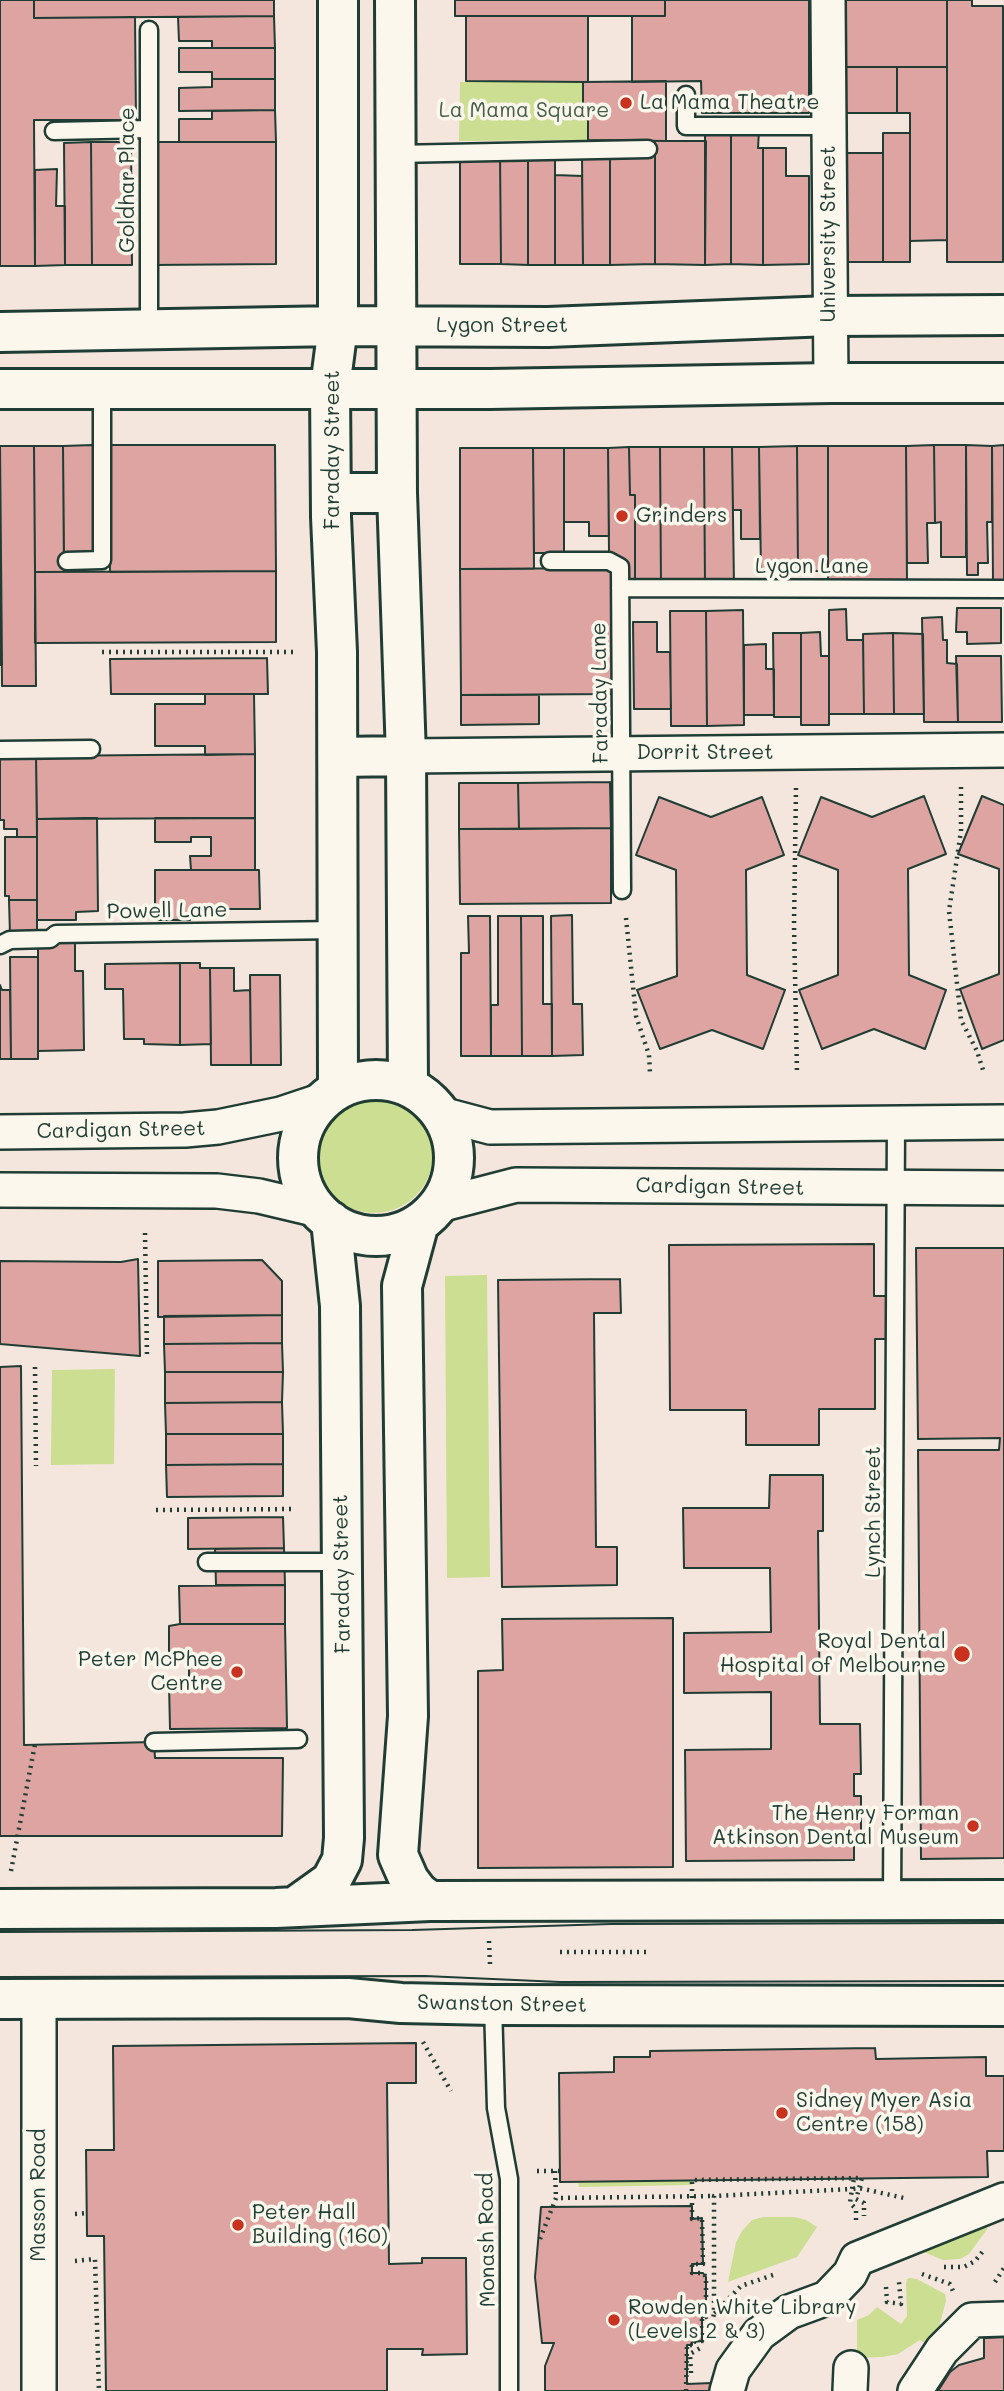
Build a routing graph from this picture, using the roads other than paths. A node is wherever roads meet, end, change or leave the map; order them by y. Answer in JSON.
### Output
{"nodes":[{"id":1,"x":338,"y":0,"type":"edge"},
{"id":2,"x":395,"y":0,"type":"edge"},
{"id":3,"x":828,"y":0,"type":"edge"},
{"id":4,"x":149,"y":30,"type":"dead end"},
{"id":5,"x":685,"y":95,"type":"dead end"},
{"id":6,"x":338,"y":100,"type":"junction"},
{"id":7,"x":395,"y":100,"type":"junction"},
{"id":8,"x":829,"y":125,"type":"junction"},
{"id":9,"x":149,"y":129,"type":"junction"},
{"id":10,"x":54,"y":131,"type":"dead end"},
{"id":11,"x":648,"y":149,"type":"dead end"},
{"id":12,"x":395,"y":153,"type":"junction"},
{"id":13,"x":830,"y":316,"type":"junction"},
{"id":14,"x":1004,"y":316,"type":"edge"},
{"id":15,"x":338,"y":326,"type":"junction"},
{"id":16,"x":395,"y":327,"type":"junction"},
{"id":17,"x":149,"y":329,"type":"junction"},
{"id":18,"x":100,"y":331,"type":"junction"},
{"id":19,"x":0,"y":332,"type":"edge"},
{"id":20,"x":831,"y":383,"type":"junction"},
{"id":21,"x":1004,"y":383,"type":"edge"},
{"id":22,"x":330,"y":388,"type":"junction"},
{"id":23,"x":397,"y":388,"type":"junction"},
{"id":24,"x":0,"y":389,"type":"edge"},
{"id":25,"x":102,"y":389,"type":"junction"},
{"id":26,"x":331,"y":493,"type":"junction"},
{"id":27,"x":397,"y":493,"type":"junction"},
{"id":28,"x":67,"y":561,"type":"dead end"},
{"id":29,"x":550,"y":561,"type":"dead end"},
{"id":30,"x":620,"y":588,"type":"junction"},
{"id":31,"x":1004,"y":589,"type":"edge"},
{"id":32,"x":0,"y":750,"type":"edge"},
{"id":33,"x":91,"y":750,"type":"dead end"},
{"id":34,"x":1004,"y":750,"type":"edge"},
{"id":35,"x":621,"y":753,"type":"junction"},
{"id":36,"x":405,"y":756,"type":"junction"},
{"id":37,"x":338,"y":757,"type":"junction"},
{"id":38,"x":622,"y":890,"type":"road end"},
{"id":39,"x":338,"y":930,"type":"junction"},
{"id":40,"x":0,"y":945,"type":"edge"},
{"id":41,"x":408,"y":1086,"type":"junction"},
{"id":42,"x":331,"y":1094,"type":"junction"},
{"id":43,"x":441,"y":1114,"type":"junction"},
{"id":44,"x":1004,"y":1122,"type":"edge"},
{"id":45,"x":896,"y":1123,"type":"junction"},
{"id":46,"x":0,"y":1132,"type":"edge"},
{"id":47,"x":1004,"y":1188,"type":"edge"},
{"id":48,"x":897,"y":1189,"type":"junction"},
{"id":49,"x":0,"y":1191,"type":"edge"},
{"id":50,"x":429,"y":1214,"type":"junction"},
{"id":51,"x":324,"y":1216,"type":"junction"},
{"id":52,"x":207,"y":1562,"type":"dead end"},
{"id":53,"x":342,"y":1562,"type":"junction"},
{"id":54,"x":298,"y":1739,"type":"dead end"},
{"id":55,"x":154,"y":1742,"type":"dead end"},
{"id":56,"x":1004,"y":1900,"type":"edge"},
{"id":57,"x":430,"y":1901,"type":"junction"},
{"id":58,"x":892,"y":1901,"type":"junction"},
{"id":59,"x":296,"y":1906,"type":"junction"},
{"id":60,"x":0,"y":1909,"type":"edge"},
{"id":61,"x":0,"y":2000,"type":"edge"},
{"id":62,"x":39,"y":2000,"type":"junction"},
{"id":63,"x":493,"y":2005,"type":"junction"},
{"id":64,"x":1004,"y":2006,"type":"edge"},
{"id":65,"x":1004,"y":2200,"type":"edge"},
{"id":66,"x":1004,"y":2319,"type":"edge"},
{"id":67,"x":39,"y":2391,"type":"edge"},
{"id":68,"x":509,"y":2391,"type":"edge"},
{"id":69,"x":727,"y":2391,"type":"edge"},
{"id":70,"x":915,"y":2391,"type":"edge"}],
"edges":[{"from":1,"to":6,"type":"street","name":"Faraday Street"},
{"from":2,"to":7,"type":"street"},
{"from":3,"to":8,"type":"street","name":"University Street"},
{"from":4,"to":9,"type":"lane","name":"Goldhar Place"},
{"from":5,"to":8,"type":"lane"},
{"from":6,"to":7,"type":"street"},
{"from":6,"to":15,"type":"street","name":"Faraday Street"},
{"from":7,"to":12,"type":"street"},
{"from":8,"to":13,"type":"street","name":"University Street"},
{"from":9,"to":10,"type":"lane"},
{"from":9,"to":17,"type":"lane","name":"Goldhar Place"},
{"from":11,"to":12,"type":"lane"},
{"from":12,"to":16,"type":"street"},
{"from":13,"to":14,"type":"street","name":"Lygon Street"},
{"from":13,"to":16,"type":"street","name":"Lygon Street"},
{"from":13,"to":20,"type":"street","name":"University Street"},
{"from":15,"to":16,"type":"street","name":"Lygon Street"},
{"from":15,"to":17,"type":"street","name":"Lygon Street"},
{"from":15,"to":22,"type":"street","name":"Faraday Street"},
{"from":16,"to":23,"type":"street"},
{"from":17,"to":18,"type":"street","name":"Lygon Street"},
{"from":18,"to":19,"type":"street","name":"Lygon Street"},
{"from":18,"to":25,"type":"street"},
{"from":20,"to":21,"type":"street"},
{"from":20,"to":23,"type":"street"},
{"from":22,"to":23,"type":"street"},
{"from":22,"to":25,"type":"street"},
{"from":22,"to":26,"type":"street","name":"Faraday Street"},
{"from":23,"to":27,"type":"street"},
{"from":24,"to":25,"type":"street"},
{"from":25,"to":28,"type":"lane"},
{"from":26,"to":27,"type":"street"},
{"from":26,"to":37,"type":"street","name":"Faraday Street"},
{"from":27,"to":36,"type":"street"},
{"from":29,"to":30,"type":"lane","name":"Faraday Lane"},
{"from":30,"to":31,"type":"lane","name":"Lygon Lane"},
{"from":30,"to":35,"type":"lane","name":"Faraday Lane"},
{"from":32,"to":33,"type":"lane"},
{"from":34,"to":35,"type":"street","name":"Dorrit Street"},
{"from":35,"to":36,"type":"street","name":"Dorrit Street"},
{"from":35,"to":38,"type":"lane","name":"Faraday Lane"},
{"from":36,"to":37,"type":"street"},
{"from":36,"to":41,"type":"street"},
{"from":37,"to":39,"type":"street","name":"Faraday Street"},
{"from":39,"to":40,"type":"lane","name":"Powell Lane"},
{"from":39,"to":42,"type":"street","name":"Faraday Street"},
{"from":41,"to":42,"type":"street"},
{"from":41,"to":43,"type":"street"},
{"from":42,"to":46,"type":"street","name":"Cardigan Street"},
{"from":42,"to":51,"type":"street"},
{"from":43,"to":45,"type":"street"},
{"from":43,"to":50,"type":"street"},
{"from":44,"to":45,"type":"street"},
{"from":45,"to":48,"type":"lane","name":"Lynch Street"},
{"from":47,"to":48,"type":"street","name":"Cardigan Street"},
{"from":48,"to":50,"type":"street","name":"Cardigan Street"},
{"from":48,"to":58,"type":"lane","name":"Lynch Street"},
{"from":49,"to":51,"type":"street"},
{"from":50,"to":51,"type":"street"},
{"from":50,"to":57,"type":"street"},
{"from":51,"to":53,"type":"street","name":"Faraday Street"},
{"from":52,"to":53,"type":"lane"},
{"from":53,"to":59,"type":"street","name":"Faraday Street"},
{"from":54,"to":55,"type":"lane"},
{"from":56,"to":58,"type":"street"},
{"from":57,"to":58,"type":"street"},
{"from":57,"to":59,"type":"street"},
{"from":59,"to":60,"type":"street"},
{"from":61,"to":62,"type":"street","name":"Swanston Street"},
{"from":62,"to":63,"type":"street","name":"Swanston Street"},
{"from":62,"to":67,"type":"street","name":"Masson Road"},
{"from":63,"to":64,"type":"street","name":"Swanston Street"},
{"from":63,"to":68,"type":"lane","name":"Monash Road"},
{"from":65,"to":69,"type":"street"},
{"from":66,"to":70,"type":"street"}]}
